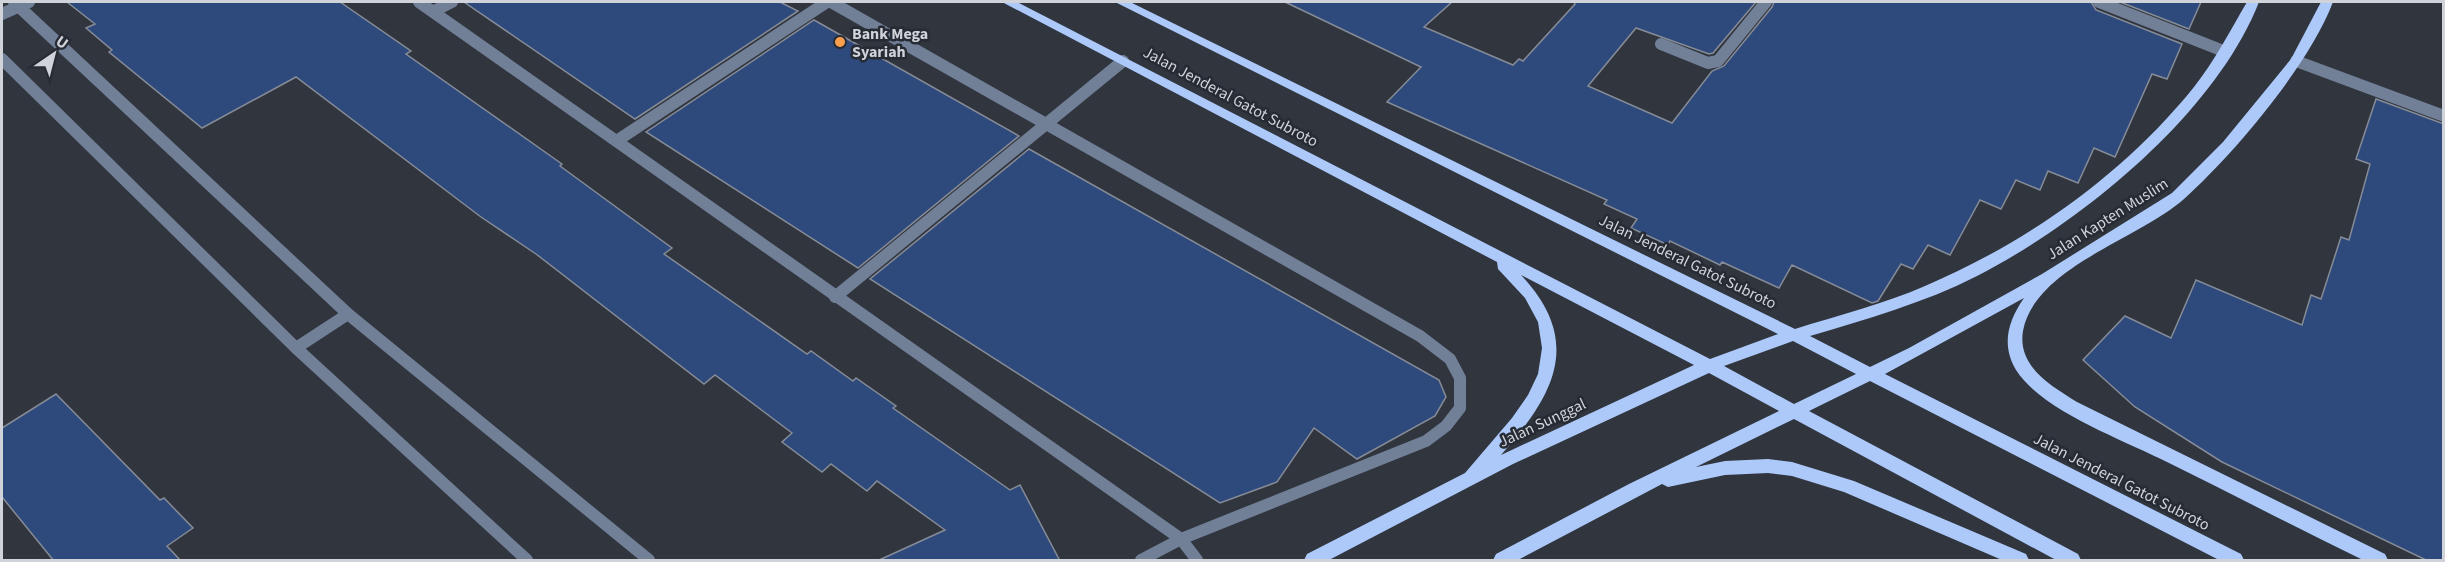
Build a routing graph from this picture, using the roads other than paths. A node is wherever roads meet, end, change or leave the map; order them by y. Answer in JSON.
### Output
{"nodes":[{"id":1,"x":419,"y":2,"type":"edge"},
{"id":2,"x":452,"y":2,"type":"edge"},
{"id":3,"x":829,"y":2,"type":"edge"},
{"id":4,"x":1008,"y":2,"type":"edge"},
{"id":5,"x":1121,"y":2,"type":"edge"},
{"id":6,"x":1766,"y":2,"type":"edge"},
{"id":7,"x":2099,"y":2,"type":"edge"},
{"id":8,"x":2253,"y":2,"type":"edge"},
{"id":9,"x":2327,"y":2,"type":"edge"},
{"id":10,"x":21,"y":3,"type":"edge"},
{"id":11,"x":434,"y":11,"type":"junction"},
{"id":12,"x":2,"y":14,"type":"edge"},
{"id":13,"x":1661,"y":44,"type":"dead end"},
{"id":14,"x":2226,"y":52,"type":"junction"},
{"id":15,"x":2,"y":59,"type":"edge"},
{"id":16,"x":1123,"y":61,"type":"junction"},
{"id":17,"x":2296,"y":61,"type":"junction"},
{"id":18,"x":2444,"y":116,"type":"edge"},
{"id":19,"x":1046,"y":126,"type":"junction"},
{"id":20,"x":618,"y":140,"type":"junction"},
{"id":21,"x":1488,"y":252,"type":"junction"},
{"id":22,"x":2047,"y":278,"type":"junction"},
{"id":23,"x":835,"y":297,"type":"junction"},
{"id":24,"x":348,"y":314,"type":"junction"},
{"id":25,"x":1794,"y":335,"type":"junction"},
{"id":26,"x":296,"y":348,"type":"junction"},
{"id":27,"x":1708,"y":365,"type":"junction"},
{"id":28,"x":1872,"y":375,"type":"junction"},
{"id":29,"x":1794,"y":412,"type":"junction"},
{"id":30,"x":1467,"y":479,"type":"junction"},
{"id":31,"x":1635,"y":489,"type":"junction"},
{"id":32,"x":1181,"y":539,"type":"junction"},
{"id":33,"x":527,"y":561,"type":"edge"},
{"id":34,"x":649,"y":561,"type":"edge"},
{"id":35,"x":1141,"y":561,"type":"edge"},
{"id":36,"x":1197,"y":561,"type":"edge"},
{"id":37,"x":1313,"y":561,"type":"edge"},
{"id":38,"x":1502,"y":561,"type":"edge"},
{"id":39,"x":2020,"y":561,"type":"edge"},
{"id":40,"x":2072,"y":561,"type":"edge"},
{"id":41,"x":2235,"y":561,"type":"edge"},
{"id":42,"x":2379,"y":561,"type":"edge"}],
"edges":[{"from":1,"to":11,"type":"street"},
{"from":2,"to":11,"type":"street"},
{"from":3,"to":19,"type":"street"},
{"from":3,"to":20,"type":"street"},
{"from":4,"to":16,"type":"main road","name":"Jalan Jenderal Gatot Subroto"},
{"from":5,"to":25,"type":"main road","name":"Jalan Jenderal Gatot Subroto"},
{"from":6,"to":13,"type":"street"},
{"from":7,"to":14,"type":"street"},
{"from":8,"to":14,"type":"main road","name":"Jalan Kapten Muslim"},
{"from":9,"to":17,"type":"main road","name":"Jalan Kapten Muslim"},
{"from":10,"to":12,"type":"street"},
{"from":10,"to":24,"type":"street"},
{"from":11,"to":20,"type":"street"},
{"from":14,"to":25,"type":"main road","name":"Jalan Kapten Muslim"},
{"from":15,"to":26,"type":"street"},
{"from":16,"to":19,"type":"street"},
{"from":16,"to":21,"type":"main road","name":"Jalan Jenderal Gatot Subroto"},
{"from":17,"to":18,"type":"street"},
{"from":17,"to":22,"type":"main road","name":"Jalan Kapten Muslim"},
{"from":19,"to":23,"type":"street"},
{"from":19,"to":32,"type":"street"},
{"from":20,"to":23,"type":"street"},
{"from":21,"to":27,"type":"main road","name":"Jalan Jenderal Gatot Subroto"},
{"from":21,"to":30,"type":"main road"},
{"from":22,"to":28,"type":"main road","name":"Jalan Kapten Muslim"},
{"from":22,"to":42,"type":"main road"},
{"from":23,"to":32,"type":"street"},
{"from":24,"to":26,"type":"street"},
{"from":24,"to":34,"type":"street"},
{"from":25,"to":27,"type":"main road","name":"Jalan Sunggal"},
{"from":25,"to":28,"type":"main road","name":"Jalan Jenderal Gatot Subroto"},
{"from":26,"to":33,"type":"street"},
{"from":27,"to":29,"type":"main road","name":"Jalan Jenderal Gatot Subroto"},
{"from":27,"to":30,"type":"main road","name":"Jalan Sunggal"},
{"from":28,"to":29,"type":"main road"},
{"from":28,"to":41,"type":"main road","name":"Jalan Jenderal Gatot Subroto"},
{"from":29,"to":31,"type":"main road"},
{"from":29,"to":40,"type":"main road","name":"Jalan Jenderal Gatot Subroto"},
{"from":30,"to":37,"type":"main road","name":"Jalan Sunggal"},
{"from":31,"to":38,"type":"main road"},
{"from":31,"to":39,"type":"main road"},
{"from":32,"to":35,"type":"street"},
{"from":32,"to":36,"type":"street"}]}
